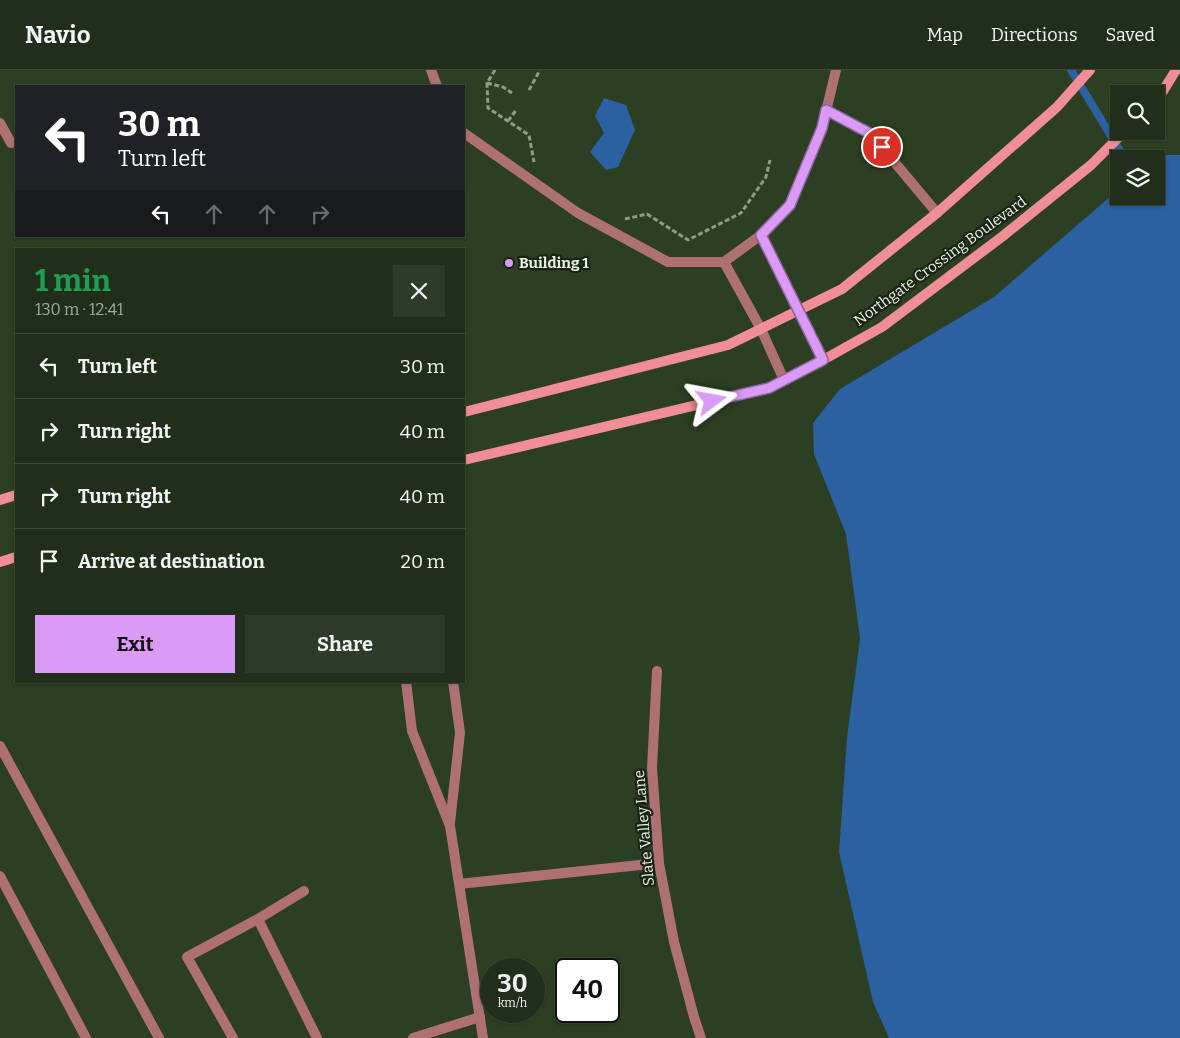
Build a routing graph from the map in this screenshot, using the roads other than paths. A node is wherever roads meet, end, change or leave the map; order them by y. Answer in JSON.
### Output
{"nodes":[{"id":1,"x":431,"y":70,"type":"edge"},
{"id":2,"x":836,"y":70,"type":"edge"},
{"id":3,"x":1090,"y":70,"type":"edge"},
{"id":4,"x":1176,"y":70,"type":"edge"},
{"id":5,"x":437,"y":85,"type":"edge"},
{"id":6,"x":1165,"y":88,"type":"edge"},
{"id":7,"x":826,"y":110,"type":"junction"},
{"id":8,"x":0,"y":123,"type":"edge"},
{"id":9,"x":465,"y":134,"type":"edge"},
{"id":10,"x":1116,"y":140,"type":"edge"},
{"id":11,"x":11,"y":143,"type":"dead end"},
{"id":12,"x":937,"y":213,"type":"junction"},
{"id":13,"x":761,"y":235,"type":"junction"},
{"id":14,"x":724,"y":262,"type":"junction"},
{"id":15,"x":798,"y":311,"type":"junction"},
{"id":16,"x":761,"y":329,"type":"junction"},
{"id":17,"x":823,"y":360,"type":"junction"},
{"id":18,"x":784,"y":380,"type":"junction"},
{"id":19,"x":465,"y":412,"type":"edge"},
{"id":20,"x":465,"y":460,"type":"edge"},
{"id":21,"x":15,"y":495,"type":"edge"},
{"id":22,"x":0,"y":500,"type":"edge"},
{"id":23,"x":15,"y":557,"type":"edge"},
{"id":24,"x":0,"y":562,"type":"edge"},
{"id":25,"x":656,"y":671,"type":"dead end"},
{"id":26,"x":406,"y":683,"type":"edge"},
{"id":27,"x":453,"y":683,"type":"edge"},
{"id":28,"x":0,"y":746,"type":"edge"},
{"id":29,"x":450,"y":826,"type":"junction"},
{"id":30,"x":658,"y":863,"type":"junction"},
{"id":31,"x":0,"y":876,"type":"edge"},
{"id":32,"x":459,"y":884,"type":"junction"},
{"id":33,"x":304,"y":891,"type":"dead end"},
{"id":34,"x":258,"y":919,"type":"junction"},
{"id":35,"x":480,"y":1017,"type":"joint"},
{"id":36,"x":481,"y":1023,"type":"edge"},
{"id":37,"x":86,"y":1038,"type":"edge"},
{"id":38,"x":159,"y":1038,"type":"edge"},
{"id":39,"x":233,"y":1038,"type":"edge"},
{"id":40,"x":317,"y":1038,"type":"edge"},
{"id":41,"x":413,"y":1038,"type":"edge"},
{"id":42,"x":484,"y":1038,"type":"edge"},
{"id":43,"x":702,"y":1038,"type":"edge"}],
"edges":[{"from":1,"to":5,"type":"street"},
{"from":2,"to":7,"type":"street"},
{"from":3,"to":12,"type":"street"},
{"from":4,"to":6,"type":"street"},
{"from":7,"to":12,"type":"street"},
{"from":7,"to":13,"type":"street"},
{"from":8,"to":11,"type":"street"},
{"from":9,"to":14,"type":"street"},
{"from":10,"to":17,"type":"street","name":"Northgate Crossing Boulevard"},
{"from":12,"to":15,"type":"street"},
{"from":13,"to":14,"type":"street"},
{"from":13,"to":15,"type":"street"},
{"from":14,"to":16,"type":"street"},
{"from":15,"to":16,"type":"street"},
{"from":15,"to":17,"type":"street"},
{"from":16,"to":18,"type":"street"},
{"from":16,"to":19,"type":"street"},
{"from":17,"to":18,"type":"street","name":"Northgate Crossing Boulevard"},
{"from":18,"to":20,"type":"street","name":"Northgate Crossing Boulevard"},
{"from":21,"to":22,"type":"street"},
{"from":23,"to":24,"type":"street"},
{"from":25,"to":30,"type":"street","name":"Slate Valley Lane"},
{"from":26,"to":29,"type":"street"},
{"from":27,"to":29,"type":"street"},
{"from":28,"to":38,"type":"street"},
{"from":29,"to":32,"type":"street"},
{"from":30,"to":32,"type":"street"},
{"from":30,"to":43,"type":"street","name":"Slate Valley Lane"},
{"from":31,"to":37,"type":"street"},
{"from":32,"to":35,"type":"street"},
{"from":33,"to":34,"type":"street"},
{"from":34,"to":39,"type":"street"},
{"from":34,"to":40,"type":"street"},
{"from":35,"to":41,"type":"street"},
{"from":36,"to":42,"type":"street"}]}
